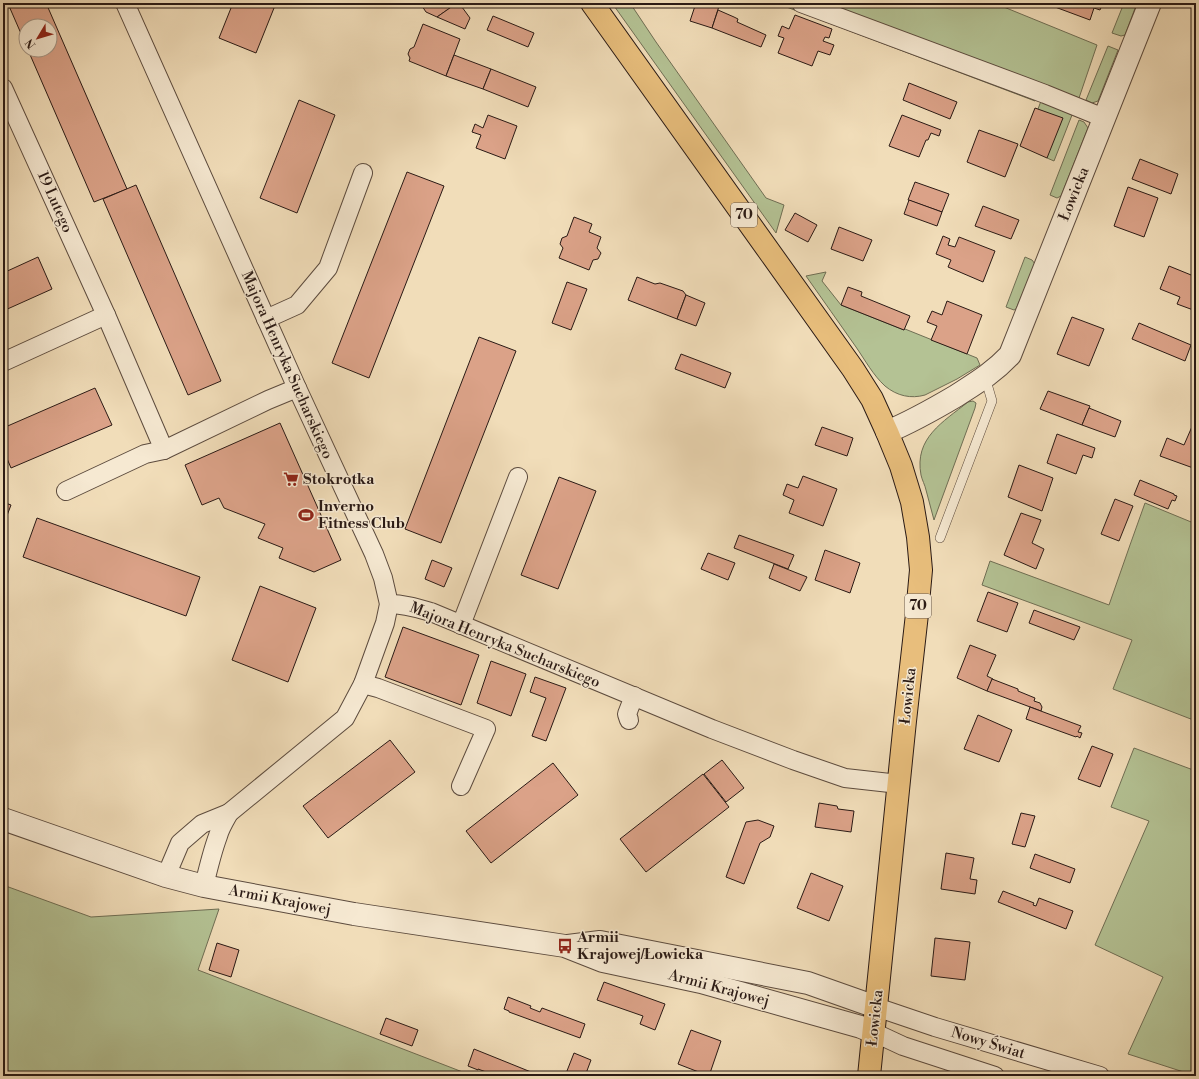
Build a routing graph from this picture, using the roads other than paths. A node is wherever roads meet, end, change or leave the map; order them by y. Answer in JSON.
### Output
{"nodes":[{"id":1,"x":125,"y":3,"type":"edge"},
{"id":2,"x":592,"y":3,"type":"edge"},
{"id":3,"x":801,"y":3,"type":"edge"},
{"id":4,"x":1150,"y":3,"type":"edge"},
{"id":5,"x":3,"y":88,"type":"edge"},
{"id":6,"x":1104,"y":118,"type":"junction"},
{"id":7,"x":363,"y":174,"type":"dead end"},
{"id":8,"x":106,"y":315,"type":"junction"},
{"id":9,"x":266,"y":319,"type":"junction"},
{"id":10,"x":3,"y":362,"type":"edge"},
{"id":11,"x":985,"y":377,"type":"junction"},
{"id":12,"x":297,"y":388,"type":"junction"},
{"id":13,"x":887,"y":432,"type":"junction"},
{"id":14,"x":164,"y":450,"type":"junction"},
{"id":15,"x":518,"y":477,"type":"dead end"},
{"id":16,"x":66,"y":491,"type":"dead end"},
{"id":17,"x":940,"y":538,"type":"dead end"},
{"id":18,"x":389,"y":604,"type":"junction"},
{"id":19,"x":461,"y":625,"type":"junction"},
{"id":20,"x":363,"y":684,"type":"junction"},
{"id":21,"x":634,"y":696,"type":"junction"},
{"id":22,"x":629,"y":720,"type":"dead end"},
{"id":23,"x":899,"y":784,"type":"junction"},
{"id":24,"x":461,"y":786,"type":"dead end"},
{"id":25,"x":229,"y":813,"type":"junction"},
{"id":26,"x":3,"y":819,"type":"edge"},
{"id":27,"x":166,"y":876,"type":"junction"},
{"id":28,"x":204,"y":886,"type":"junction"},
{"id":29,"x":565,"y":946,"type":"junction"},
{"id":30,"x":876,"y":1007,"type":"junction"},
{"id":31,"x":873,"y":1032,"type":"junction"},
{"id":32,"x":869,"y":1076,"type":"edge"},
{"id":33,"x":995,"y":1076,"type":"edge"},
{"id":34,"x":1100,"y":1076,"type":"edge"}],
"edges":[{"from":1,"to":9,"type":"street","name":"Majora Henryka Sucharskiego"},
{"from":2,"to":13,"type":"main road","number":"70"},
{"from":3,"to":6,"type":"street"},
{"from":4,"to":6,"type":"street","name":"Łowicka"},
{"from":5,"to":8,"type":"street","name":"19 Lutego"},
{"from":6,"to":11,"type":"street","name":"Łowicka"},
{"from":7,"to":9,"type":"street"},
{"from":8,"to":10,"type":"street"},
{"from":8,"to":14,"type":"street","name":"19 Lutego"},
{"from":9,"to":12,"type":"street","name":"Majora Henryka Sucharskiego"},
{"from":11,"to":13,"type":"street","name":"Łowicka"},
{"from":11,"to":17,"type":"lane"},
{"from":12,"to":14,"type":"street"},
{"from":12,"to":18,"type":"street","name":"Majora Henryka Sucharskiego"},
{"from":13,"to":23,"type":"main road","name":"Łowicka","number":"70"},
{"from":14,"to":16,"type":"street"},
{"from":15,"to":19,"type":"street"},
{"from":18,"to":19,"type":"street","name":"Majora Henryka Sucharskiego"},
{"from":18,"to":20,"type":"street"},
{"from":19,"to":21,"type":"street","name":"Majora Henryka Sucharskiego"},
{"from":20,"to":24,"type":"street"},
{"from":20,"to":25,"type":"street"},
{"from":21,"to":22,"type":"street"},
{"from":21,"to":23,"type":"street","name":"Majora Henryka Sucharskiego"},
{"from":23,"to":30,"type":"main road","name":"Łowicka","number":"70"},
{"from":25,"to":27,"type":"street"},
{"from":25,"to":28,"type":"street"},
{"from":26,"to":27,"type":"street","name":"Armii Krajowej"},
{"from":27,"to":28,"type":"street","name":"Armii Krajowej"},
{"from":28,"to":29,"type":"street","name":"Armii Krajowej"},
{"from":29,"to":30,"type":"street","name":"Armii Krajowej"},
{"from":29,"to":31,"type":"street","name":"Armii Krajowej"},
{"from":30,"to":31,"type":"main road","name":"Łowicka","number":"70"},
{"from":30,"to":34,"type":"street","name":"Nowy Świat"},
{"from":31,"to":32,"type":"main road","name":"Łowicka","number":"70"},
{"from":31,"to":33,"type":"street","name":"Nowy Świat"}]}
